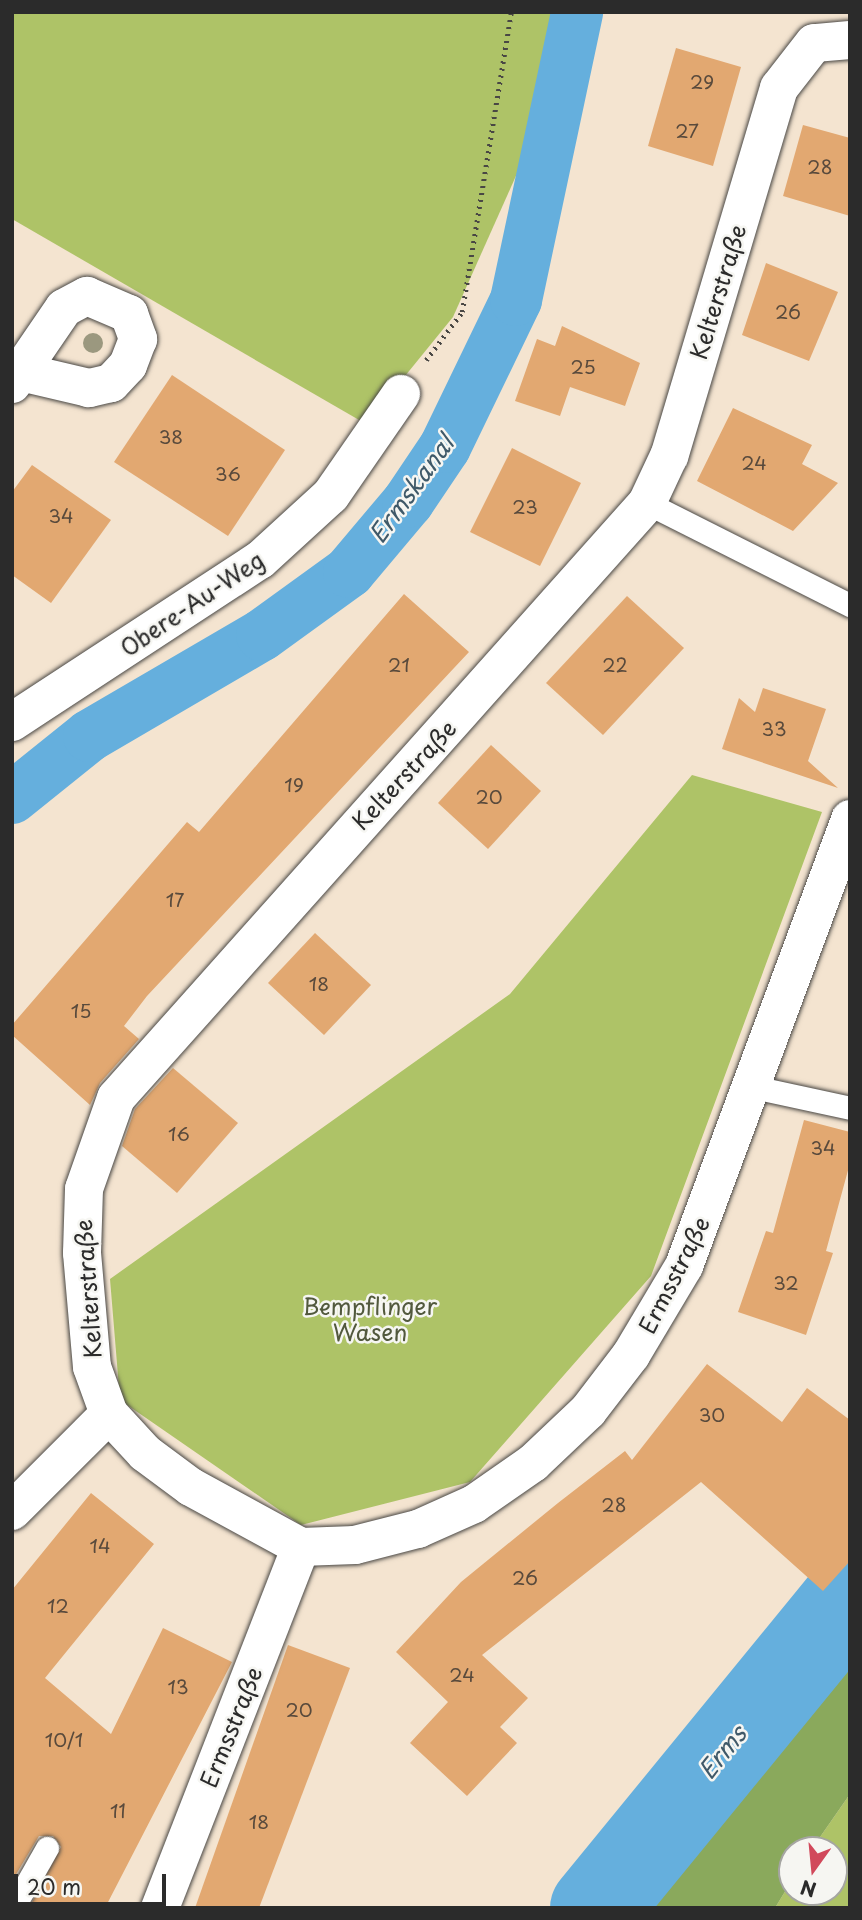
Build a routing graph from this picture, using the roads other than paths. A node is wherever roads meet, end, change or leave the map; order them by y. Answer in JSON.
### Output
{"nodes":[{"id":1,"x":850,"y":40,"type":"edge"},
{"id":2,"x":401,"y":394,"type":"road end"},
{"id":3,"x":648,"y":503,"type":"junction"},
{"id":4,"x":850,"y":605,"type":"edge"},
{"id":5,"x":12,"y":722,"type":"edge"},
{"id":6,"x":850,"y":818,"type":"edge"},
{"id":7,"x":753,"y":1087,"type":"junction"},
{"id":8,"x":850,"y":1108,"type":"edge"},
{"id":9,"x":109,"y":1414,"type":"junction"},
{"id":10,"x":12,"y":1511,"type":"edge"},
{"id":11,"x":301,"y":1547,"type":"junction"},
{"id":12,"x":47,"y":1848,"type":"dead end"},
{"id":13,"x":13,"y":1908,"type":"edge"},
{"id":14,"x":160,"y":1908,"type":"edge"}],
"edges":[{"from":1,"to":3,"type":"street","name":"Kelterstraße"},
{"from":2,"to":5,"type":"street","name":"Obere-Au-Weg"},
{"from":3,"to":4,"type":"lane"},
{"from":3,"to":9,"type":"street","name":"Kelterstraße"},
{"from":6,"to":7,"type":"street","name":"Ermsstraße"},
{"from":7,"to":8,"type":"lane"},
{"from":7,"to":11,"type":"street","name":"Ermsstraße"},
{"from":9,"to":10,"type":"street"},
{"from":9,"to":11,"type":"street","name":"Ermsstraße"},
{"from":11,"to":14,"type":"street","name":"Ermsstraße"},
{"from":12,"to":13,"type":"lane"}]}
